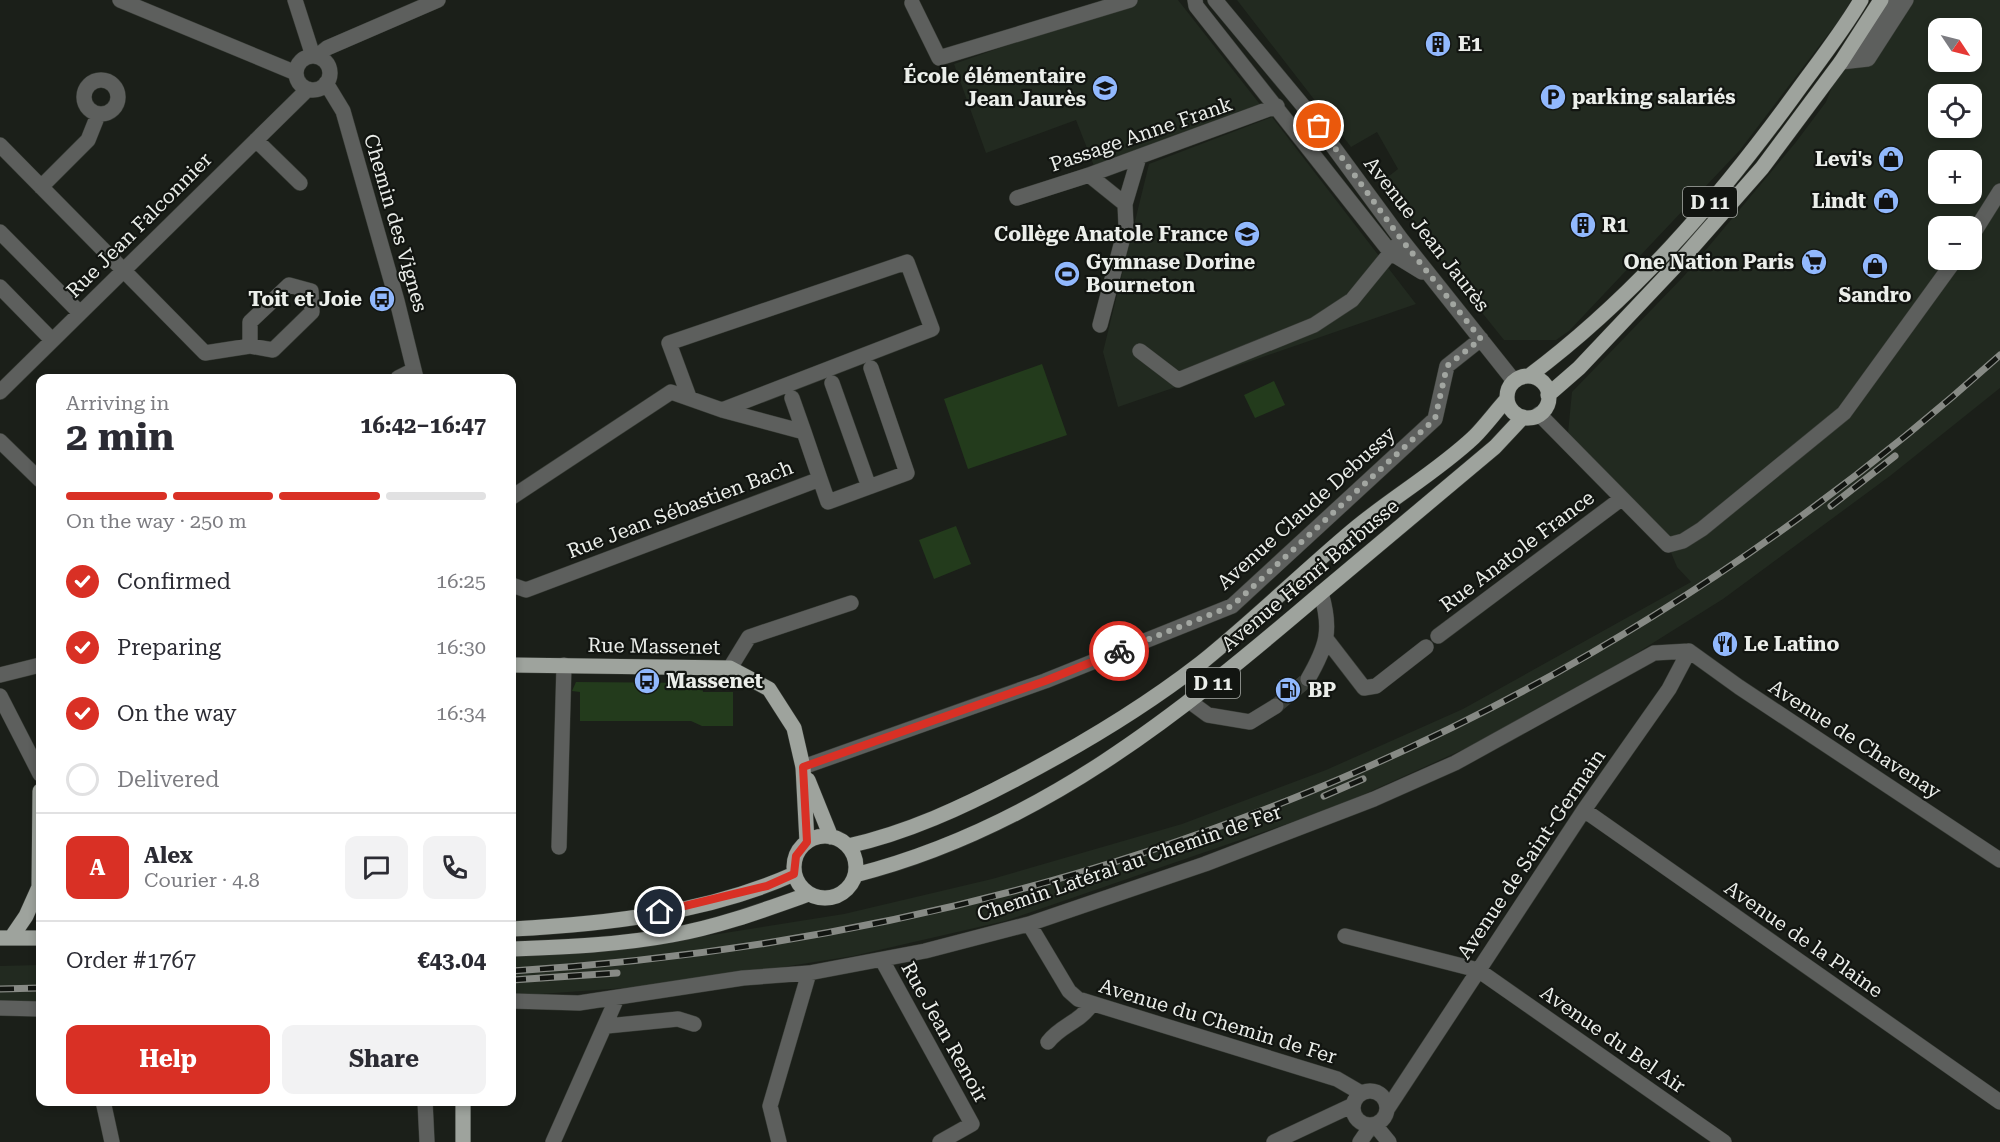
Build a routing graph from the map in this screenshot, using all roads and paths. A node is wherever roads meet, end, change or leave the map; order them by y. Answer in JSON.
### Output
{"nodes":[{"id":1,"x":120,"y":0,"type":"edge"},
{"id":2,"x":295,"y":0,"type":"edge"},
{"id":3,"x":438,"y":0,"type":"edge"},
{"id":4,"x":1130,"y":0,"type":"edge"},
{"id":5,"x":1195,"y":0,"type":"edge"},
{"id":6,"x":1215,"y":0,"type":"edge"},
{"id":7,"x":1861,"y":0,"type":"edge"},
{"id":8,"x":1881,"y":0,"type":"edge"},
{"id":9,"x":1892,"y":0,"type":"edge"},
{"id":10,"x":1906,"y":0,"type":"edge"},
{"id":11,"x":912,"y":3,"type":"dead end"},
{"id":12,"x":315,"y":56,"type":"junction"},
{"id":13,"x":1847,"y":61,"type":"junction"},
{"id":14,"x":296,"y":73,"type":"junction"},
{"id":15,"x":326,"y":83,"type":"junction"},
{"id":16,"x":1287,"y":87,"type":"junction"},
{"id":17,"x":308,"y":89,"type":"junction"},
{"id":18,"x":1277,"y":106,"type":"junction"},
{"id":19,"x":1304,"y":107,"type":"junction"},
{"id":20,"x":98,"y":115,"type":"dead end"},
{"id":21,"x":256,"y":140,"type":"junction"},
{"id":22,"x":0,"y":145,"type":"edge"},
{"id":23,"x":1139,"y":157,"type":"junction"},
{"id":24,"x":1089,"y":175,"type":"junction"},
{"id":25,"x":300,"y":183,"type":"dead end"},
{"id":26,"x":42,"y":187,"type":"junction"},
{"id":27,"x":2000,"y":191,"type":"edge"},
{"id":28,"x":1017,"y":198,"type":"dead end"},
{"id":29,"x":1125,"y":204,"type":"junction"},
{"id":30,"x":1982,"y":220,"type":"edge"},
{"id":31,"x":0,"y":232,"type":"edge"},
{"id":32,"x":1401,"y":239,"type":"junction"},
{"id":33,"x":1391,"y":253,"type":"junction"},
{"id":34,"x":1948,"y":270,"type":"edge"},
{"id":35,"x":122,"y":271,"type":"junction"},
{"id":36,"x":1432,"y":278,"type":"junction"},
{"id":37,"x":0,"y":287,"type":"edge"},
{"id":38,"x":80,"y":313,"type":"junction"},
{"id":39,"x":1100,"y":326,"type":"dead end"},
{"id":40,"x":1481,"y":339,"type":"junction"},
{"id":41,"x":52,"y":340,"type":"junction"},
{"id":42,"x":250,"y":346,"type":"junction"},
{"id":43,"x":1140,"y":351,"type":"dead end"},
{"id":44,"x":871,"y":368,"type":"dead end"},
{"id":45,"x":415,"y":374,"type":"edge"},
{"id":46,"x":1529,"y":376,"type":"junction"},
{"id":47,"x":1514,"y":381,"type":"junction"},
{"id":48,"x":832,"y":383,"type":"dead end"},
{"id":49,"x":3,"y":384,"type":"edge"},
{"id":50,"x":1548,"y":395,"type":"junction"},
{"id":51,"x":689,"y":398,"type":"junction"},
{"id":52,"x":792,"y":398,"type":"dead end"},
{"id":53,"x":1507,"y":399,"type":"junction"},
{"id":54,"x":722,"y":410,"type":"junction"},
{"id":55,"x":1531,"y":416,"type":"junction"},
{"id":56,"x":804,"y":432,"type":"junction"},
{"id":57,"x":0,"y":441,"type":"edge"},
{"id":58,"x":36,"y":476,"type":"edge"},
{"id":59,"x":820,"y":479,"type":"junction"},
{"id":60,"x":869,"y":487,"type":"junction"},
{"id":61,"x":516,"y":494,"type":"edge"},
{"id":62,"x":1621,"y":499,"type":"junction"},
{"id":63,"x":516,"y":586,"type":"edge"},
{"id":64,"x":1321,"y":593,"type":"junction"},
{"id":65,"x":851,"y":603,"type":"dead end"},
{"id":66,"x":1438,"y":636,"type":"dead end"},
{"id":67,"x":1327,"y":640,"type":"junction"},
{"id":68,"x":1426,"y":647,"type":"dead end"},
{"id":69,"x":1689,"y":651,"type":"junction"},
{"id":70,"x":516,"y":665,"type":"edge"},
{"id":71,"x":564,"y":665,"type":"junction"},
{"id":72,"x":36,"y":666,"type":"edge"},
{"id":73,"x":730,"y":668,"type":"junction"},
{"id":74,"x":0,"y":675,"type":"edge"},
{"id":75,"x":1308,"y":679,"type":"tunnel mouth"},
{"id":76,"x":0,"y":696,"type":"edge"},
{"id":77,"x":1189,"y":701,"type":"junction"},
{"id":78,"x":1276,"y":706,"type":"tunnel mouth"},
{"id":79,"x":36,"y":766,"type":"edge"},
{"id":80,"x":804,"y":771,"type":"junction"},
{"id":81,"x":1584,"y":810,"type":"junction"},
{"id":82,"x":831,"y":837,"type":"junction"},
{"id":83,"x":807,"y":842,"type":"junction"},
{"id":84,"x":848,"y":846,"type":"junction"},
{"id":85,"x":559,"y":847,"type":"dead end"},
{"id":86,"x":2000,"y":860,"type":"edge"},
{"id":87,"x":794,"y":874,"type":"junction"},
{"id":88,"x":855,"y":875,"type":"junction"},
{"id":89,"x":808,"y":894,"type":"junction"},
{"id":90,"x":36,"y":896,"type":"edge"},
{"id":91,"x":1029,"y":924,"type":"junction"},
{"id":92,"x":516,"y":929,"type":"edge"},
{"id":93,"x":1345,"y":936,"type":"dead end"},
{"id":94,"x":6,"y":938,"type":"edge"},
{"id":95,"x":36,"y":938,"type":"edge"},
{"id":96,"x":516,"y":949,"type":"edge"},
{"id":97,"x":882,"y":960,"type":"junction"},
{"id":98,"x":1478,"y":970,"type":"junction"},
{"id":99,"x":809,"y":973,"type":"junction"},
{"id":100,"x":617,"y":998,"type":"junction"},
{"id":101,"x":516,"y":1001,"type":"edge"},
{"id":102,"x":1092,"y":1005,"type":"junction"},
{"id":103,"x":0,"y":1008,"type":"edge"},
{"id":104,"x":36,"y":1009,"type":"edge"},
{"id":105,"x":694,"y":1024,"type":"dead end"},
{"id":106,"x":607,"y":1026,"type":"junction"},
{"id":107,"x":1047,"y":1042,"type":"dead end"},
{"id":108,"x":1406,"y":1079,"type":"junction"},
{"id":109,"x":1377,"y":1092,"type":"junction"},
{"id":110,"x":1357,"y":1099,"type":"junction"},
{"id":111,"x":2000,"y":1102,"type":"edge"},
{"id":112,"x":104,"y":1106,"type":"edge"},
{"id":113,"x":425,"y":1106,"type":"edge"},
{"id":114,"x":463,"y":1106,"type":"edge"},
{"id":115,"x":1388,"y":1108,"type":"junction"},
{"id":116,"x":1373,"y":1125,"type":"junction"},
{"id":117,"x":112,"y":1142,"type":"edge"},
{"id":118,"x":427,"y":1142,"type":"edge"},
{"id":119,"x":464,"y":1142,"type":"edge"},
{"id":120,"x":553,"y":1142,"type":"edge"},
{"id":121,"x":779,"y":1142,"type":"edge"},
{"id":122,"x":940,"y":1142,"type":"edge"},
{"id":123,"x":1274,"y":1142,"type":"edge"},
{"id":124,"x":1360,"y":1142,"type":"edge"},
{"id":125,"x":1389,"y":1142,"type":"edge"},
{"id":126,"x":1724,"y":1142,"type":"edge"}],
"edges":[{"from":1,"to":14,"type":"street"},
{"from":2,"to":12,"type":"street"},
{"from":3,"to":12,"type":"street"},
{"from":4,"to":11,"type":"street"},
{"from":5,"to":18,"type":"street"},
{"from":6,"to":16,"type":"street","name":"Avenue Jean Jaurès"},
{"from":7,"to":46,"type":"main road","number":"D 11"},
{"from":8,"to":13,"type":"main road","name":"Avenue Henri Barbusse","number":"D 11"},
{"from":9,"to":13,"type":"street"},
{"from":10,"to":13,"type":"street"},
{"from":12,"to":14,"type":"street"},
{"from":12,"to":15,"type":"street"},
{"from":13,"to":50,"type":"main road","name":"Avenue Henri Barbusse","number":"D 11"},
{"from":14,"to":17,"type":"street"},
{"from":15,"to":17,"type":"street"},
{"from":15,"to":45,"type":"street","name":"Chemin des Vignes"},
{"from":16,"to":18,"type":"street"},
{"from":16,"to":19,"type":"street","name":"Avenue Jean Jaurès"},
{"from":17,"to":21,"type":"street","name":"Rue Jean Falconnier"},
{"from":18,"to":19,"type":"street"},
{"from":18,"to":23,"type":"street","name":"Passage Anne Frank"},
{"from":18,"to":33,"type":"street"},
{"from":19,"to":32,"type":"street","name":"Avenue Jean Jaurès"},
{"from":20,"to":26,"type":"street"},
{"from":21,"to":25,"type":"street"},
{"from":21,"to":35,"type":"street","name":"Rue Jean Falconnier"},
{"from":22,"to":26,"type":"street"},
{"from":23,"to":24,"type":"street","name":"Passage Anne Frank"},
{"from":23,"to":29,"type":"street"},
{"from":24,"to":28,"type":"street","name":"Passage Anne Frank"},
{"from":24,"to":29,"type":"street"},
{"from":26,"to":35,"type":"street"},
{"from":27,"to":30,"type":"street"},
{"from":29,"to":39,"type":"street"},
{"from":31,"to":38,"type":"street"},
{"from":32,"to":33,"type":"street"},
{"from":32,"to":36,"type":"street","name":"Avenue Jean Jaurès"},
{"from":33,"to":36,"type":"street"},
{"from":33,"to":43,"type":"street"},
{"from":34,"to":62,"type":"street"},
{"from":35,"to":38,"type":"street","name":"Rue Jean Falconnier"},
{"from":35,"to":42,"type":"street"},
{"from":36,"to":40,"type":"street","name":"Avenue Jean Jaurès"},
{"from":37,"to":41,"type":"street"},
{"from":38,"to":41,"type":"street","name":"Rue Jean Falconnier"},
{"from":40,"to":47,"type":"street","name":"Avenue Jean Jaurès"},
{"from":40,"to":80,"type":"street","name":"Avenue Claude Debussy"},
{"from":41,"to":49,"type":"street","name":"Rue Jean Falconnier"},
{"from":42,"to":42,"type":"street"},
{"from":44,"to":60,"type":"street"},
{"from":46,"to":47,"type":"main road"},
{"from":46,"to":50,"type":"main road"},
{"from":47,"to":53,"type":"main road","name":"Avenue Henri Barbusse"},
{"from":48,"to":60,"type":"street"},
{"from":50,"to":55,"type":"main road","name":"Avenue Henri Barbusse"},
{"from":51,"to":54,"type":"street","name":"Rue Jean Sébastien Bach"},
{"from":51,"to":54,"type":"street"},
{"from":51,"to":61,"type":"street","name":"Rue Jean Sébastien Bach"},
{"from":52,"to":56,"type":"street"},
{"from":53,"to":55,"type":"main road"},
{"from":53,"to":84,"type":"main road","name":"Avenue Henri Barbusse","number":"D 11"},
{"from":54,"to":56,"type":"street","name":"Rue Jean Sébastien Bach"},
{"from":55,"to":62,"type":"street"},
{"from":55,"to":64,"type":"main road","name":"Avenue Henri Barbusse","number":"D 11"},
{"from":56,"to":59,"type":"street","name":"Rue Jean Sébastien Bach"},
{"from":57,"to":58,"type":"street"},
{"from":59,"to":60,"type":"street"},
{"from":59,"to":63,"type":"street","name":"Rue Jean Sébastien Bach"},
{"from":62,"to":66,"type":"street","name":"Rue Anatole France"},
{"from":64,"to":67,"type":"street"},
{"from":64,"to":77,"type":"main road","name":"Avenue Henri Barbusse","number":"D 11"},
{"from":65,"to":73,"type":"street"},
{"from":67,"to":68,"type":"street"},
{"from":67,"to":75,"type":"street"},
{"from":69,"to":81,"type":"street","name":"Avenue de Saint-Germain"},
{"from":69,"to":86,"type":"street","name":"Avenue de Chavenay"},
{"from":69,"to":91,"type":"street","name":"Chemin Latéral au Chemin de Fer"},
{"from":70,"to":71,"type":"main road","name":"Rue Massenet"},
{"from":71,"to":73,"type":"main road","name":"Rue Massenet"},
{"from":71,"to":85,"type":"street"},
{"from":72,"to":74,"type":"street"},
{"from":73,"to":80,"type":"main road","name":"Rue Massenet"},
{"from":76,"to":79,"type":"street"},
{"from":77,"to":78,"type":"street"},
{"from":77,"to":88,"type":"main road","name":"Avenue Henri Barbusse","number":"D 11"},
{"from":80,"to":82,"type":"main road","name":"Rue Massenet"},
{"from":80,"to":83,"type":"main road","name":"Rue Massenet"},
{"from":81,"to":98,"type":"street","name":"Avenue de Saint-Germain"},
{"from":81,"to":111,"type":"street","name":"Avenue de la Plaine"},
{"from":82,"to":83,"type":"main road"},
{"from":82,"to":84,"type":"main road"},
{"from":83,"to":87,"type":"main road"},
{"from":84,"to":88,"type":"main road"},
{"from":87,"to":89,"type":"main road"},
{"from":87,"to":92,"type":"main road"},
{"from":88,"to":89,"type":"main road"},
{"from":89,"to":96,"type":"main road"},
{"from":90,"to":94,"type":"main road"},
{"from":91,"to":97,"type":"street","name":"Chemin Latéral au Chemin de Fer"},
{"from":91,"to":102,"type":"street","name":"Avenue du Chemin de Fer"},
{"from":93,"to":98,"type":"street"},
{"from":94,"to":95,"type":"main road"},
{"from":97,"to":99,"type":"street","name":"Chemin Latéral au Chemin de Fer"},
{"from":97,"to":122,"type":"street","name":"Rue Jean Renoir"},
{"from":98,"to":108,"type":"street","name":"Avenue de Saint-Germain"},
{"from":98,"to":126,"type":"street","name":"Avenue du Bel Air"},
{"from":99,"to":100,"type":"street","name":"Chemin Latéral au Chemin de Fer"},
{"from":99,"to":121,"type":"street"},
{"from":100,"to":101,"type":"street","name":"Chemin Latéral au Chemin de Fer"},
{"from":100,"to":106,"type":"street"},
{"from":102,"to":107,"type":"street"},
{"from":102,"to":110,"type":"street","name":"Avenue du Chemin de Fer"},
{"from":103,"to":104,"type":"street"},
{"from":105,"to":106,"type":"street"},
{"from":106,"to":120,"type":"street"},
{"from":108,"to":109,"type":"street"},
{"from":108,"to":115,"type":"street","name":"Avenue de Saint-Germain"},
{"from":109,"to":110,"type":"street"},
{"from":109,"to":115,"type":"street"},
{"from":110,"to":116,"type":"street"},
{"from":110,"to":123,"type":"street"},
{"from":112,"to":117,"type":"street"},
{"from":113,"to":118,"type":"street"},
{"from":114,"to":119,"type":"main road"},
{"from":115,"to":116,"type":"street"},
{"from":116,"to":124,"type":"street"},
{"from":116,"to":125,"type":"street"}]}
